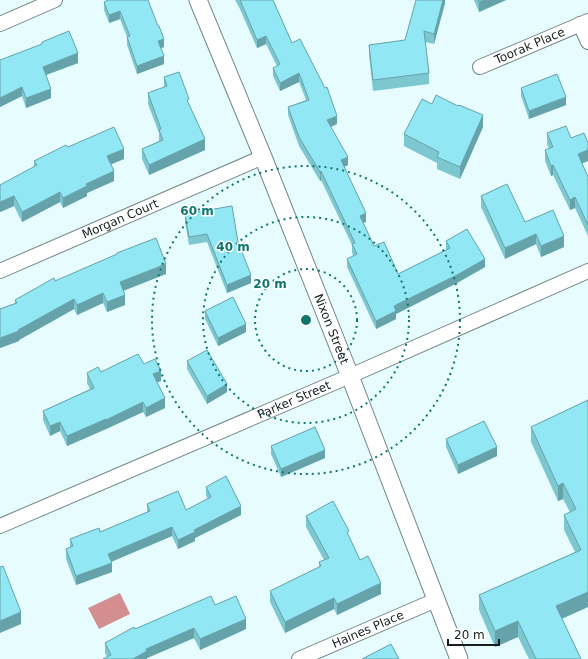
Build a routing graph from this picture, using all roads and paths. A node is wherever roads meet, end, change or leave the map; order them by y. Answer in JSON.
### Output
{"nodes":[{"id":1,"x":56,"y":0,"type":"edge"},
{"id":2,"x":198,"y":0,"type":"edge"},
{"id":3,"x":584,"y":22,"type":"edge"},
{"id":4,"x":0,"y":24,"type":"edge"},
{"id":5,"x":588,"y":42,"type":"edge"},
{"id":6,"x":480,"y":67,"type":"dead end"},
{"id":7,"x":263,"y":157,"type":"junction"},
{"id":8,"x":0,"y":271,"type":"edge"},
{"id":9,"x":588,"y":271,"type":"edge"},
{"id":10,"x":350,"y":376,"type":"junction"},
{"id":11,"x":0,"y":526,"type":"edge"},
{"id":12,"x":436,"y":600,"type":"junction"},
{"id":13,"x":299,"y":659,"type":"edge"},
{"id":14,"x":459,"y":659,"type":"edge"}],
"edges":[{"from":1,"to":4,"type":"street"},
{"from":2,"to":7,"type":"street","name":"Nixon Street"},
{"from":3,"to":5,"type":"street","name":"Toorak Place"},
{"from":3,"to":6,"type":"street","name":"Toorak Place"},
{"from":7,"to":8,"type":"street","name":"Morgan Court"},
{"from":7,"to":10,"type":"street","name":"Nixon Street"},
{"from":9,"to":10,"type":"street","name":"Parker Street"},
{"from":10,"to":11,"type":"street","name":"Parker Street"},
{"from":10,"to":12,"type":"street","name":"Nixon Street"},
{"from":12,"to":13,"type":"street","name":"Haines Place"},
{"from":12,"to":14,"type":"street","name":"Nixon Street"}]}
